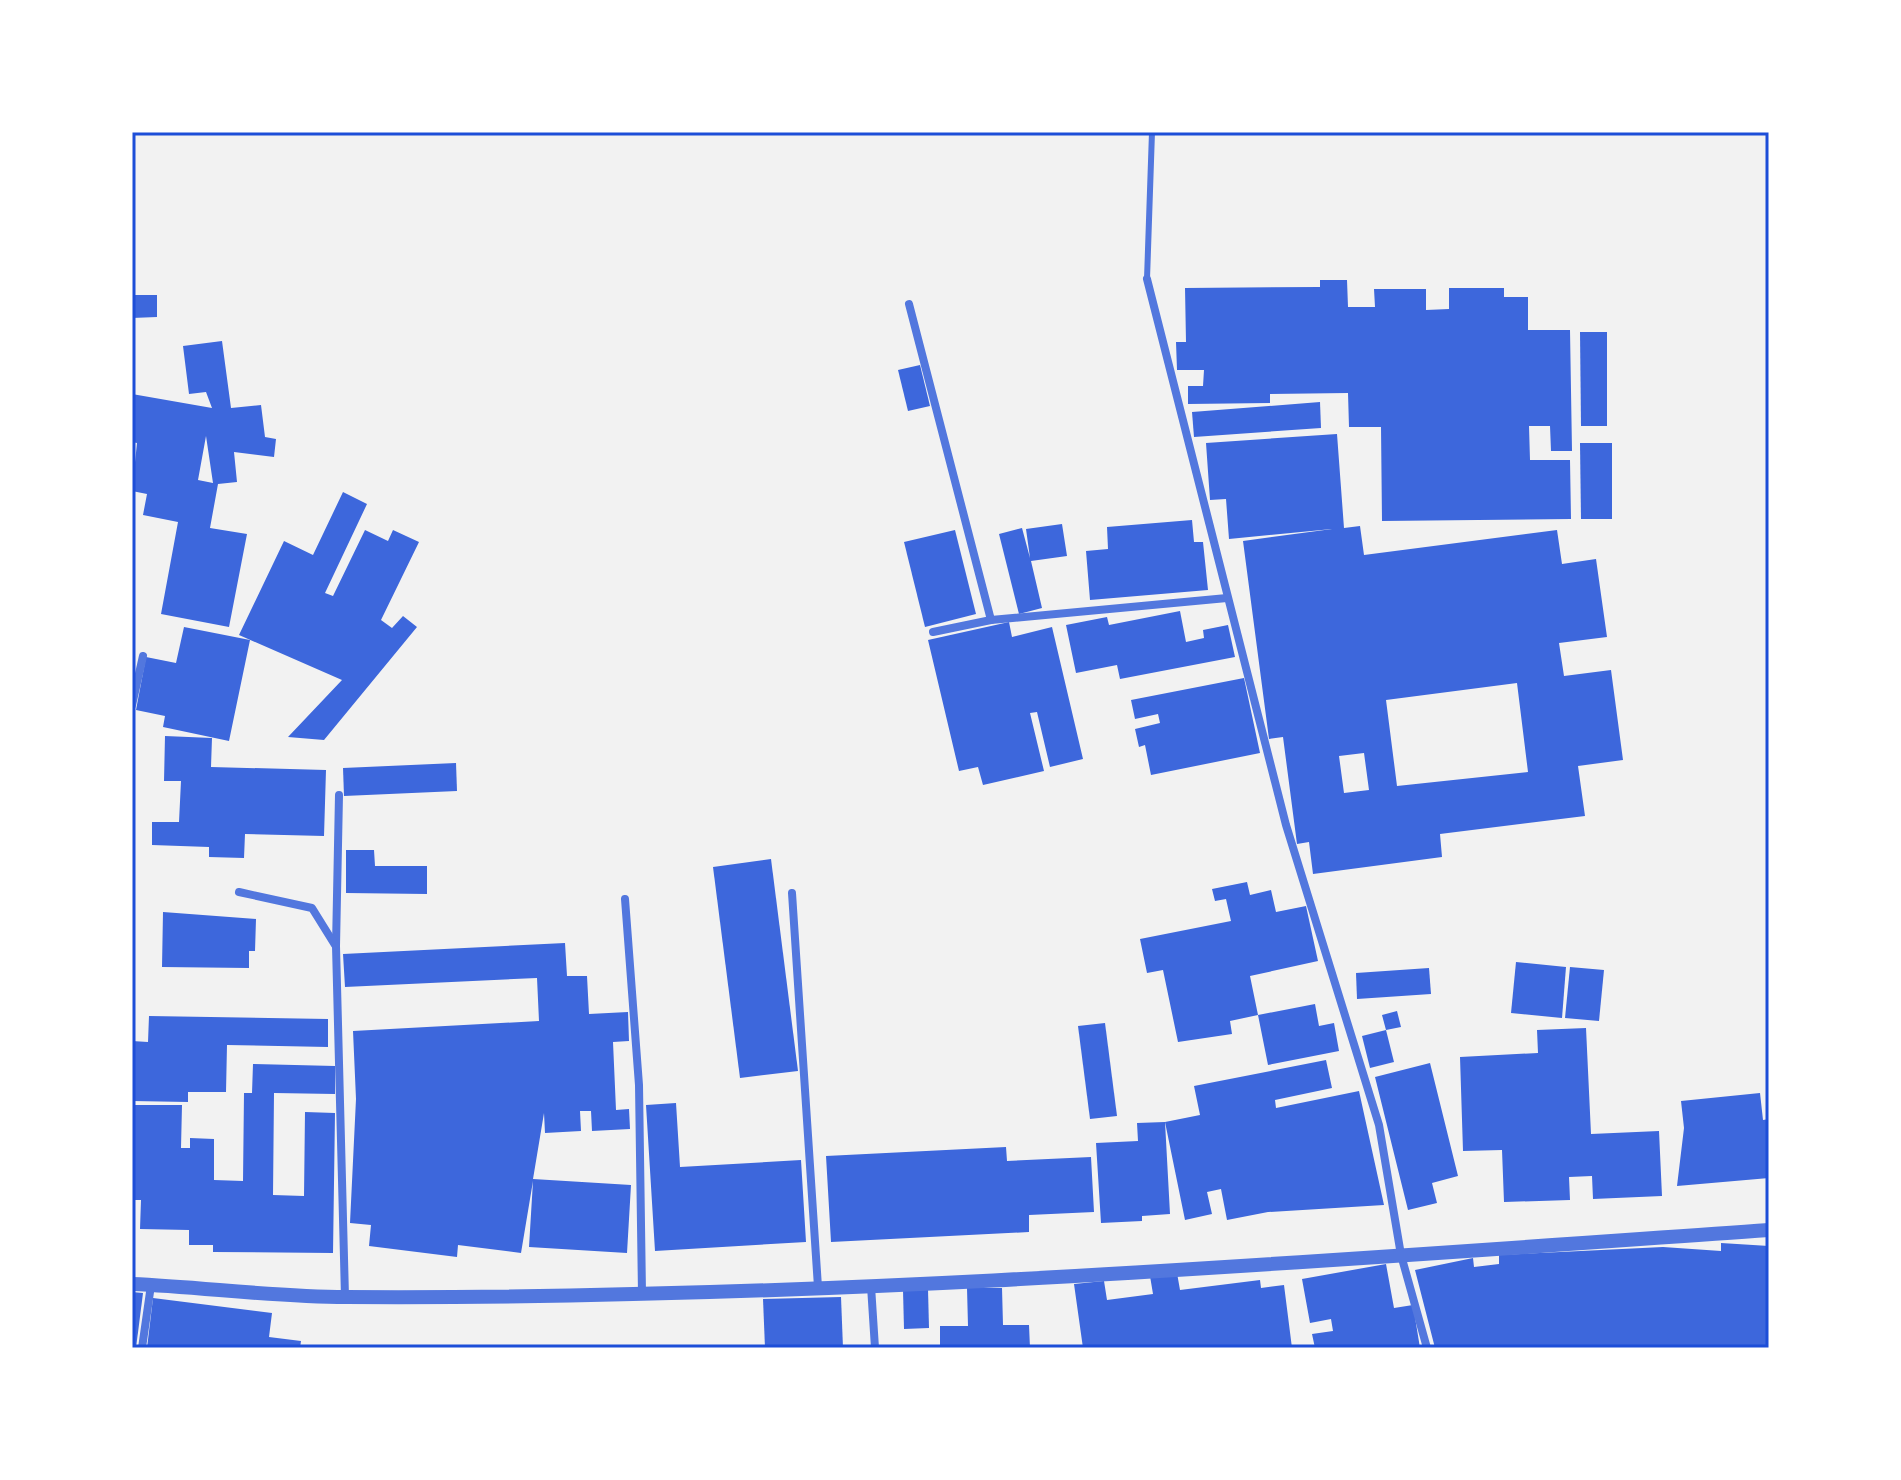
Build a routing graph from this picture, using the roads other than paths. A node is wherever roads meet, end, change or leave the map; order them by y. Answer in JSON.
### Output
{"nodes":[{"id":1,"x":1152,"y":132,"type":"edge"},
{"id":2,"x":1147,"y":279,"type":"joint"},
{"id":3,"x":909,"y":304,"type":"dead end"},
{"id":4,"x":1227,"y":598,"type":"junction"},
{"id":5,"x":991,"y":620,"type":"junction"},
{"id":6,"x":933,"y":632,"type":"dead end"},
{"id":7,"x":143,"y":656,"type":"dead end"},
{"id":8,"x":132,"y":705,"type":"edge"},
{"id":9,"x":339,"y":795,"type":"dead end"},
{"id":10,"x":239,"y":892,"type":"dead end"},
{"id":11,"x":792,"y":893,"type":"dead end"},
{"id":12,"x":625,"y":899,"type":"dead end"},
{"id":13,"x":336,"y":946,"type":"junction"},
{"id":14,"x":1769,"y":1230,"type":"edge"},
{"id":15,"x":1401,"y":1255,"type":"junction"},
{"id":16,"x":132,"y":1284,"type":"edge"},
{"id":17,"x":151,"y":1285,"type":"junction"},
{"id":18,"x":871,"y":1285,"type":"junction"},
{"id":19,"x":818,"y":1287,"type":"junction"},
{"id":20,"x":642,"y":1295,"type":"junction"},
{"id":21,"x":345,"y":1297,"type":"junction"},
{"id":22,"x":142,"y":1348,"type":"edge"},
{"id":23,"x":875,"y":1348,"type":"edge"},
{"id":24,"x":1427,"y":1348,"type":"edge"}],
"edges":[{"from":1,"to":2,"type":"lane"},
{"from":2,"to":4,"type":"street"},
{"from":3,"to":5,"type":"street"},
{"from":4,"to":5,"type":"street"},
{"from":4,"to":15,"type":"street"},
{"from":5,"to":6,"type":"street"},
{"from":7,"to":8,"type":"street"},
{"from":9,"to":13,"type":"street"},
{"from":10,"to":13,"type":"street"},
{"from":11,"to":19,"type":"street"},
{"from":12,"to":20,"type":"street"},
{"from":13,"to":21,"type":"street"},
{"from":14,"to":15,"type":"street"},
{"from":15,"to":18,"type":"street"},
{"from":15,"to":24,"type":"street"},
{"from":16,"to":17,"type":"street"},
{"from":17,"to":21,"type":"street"},
{"from":17,"to":22,"type":"street"},
{"from":18,"to":19,"type":"street"},
{"from":18,"to":23,"type":"street"},
{"from":19,"to":20,"type":"street"},
{"from":20,"to":21,"type":"street"}]}
